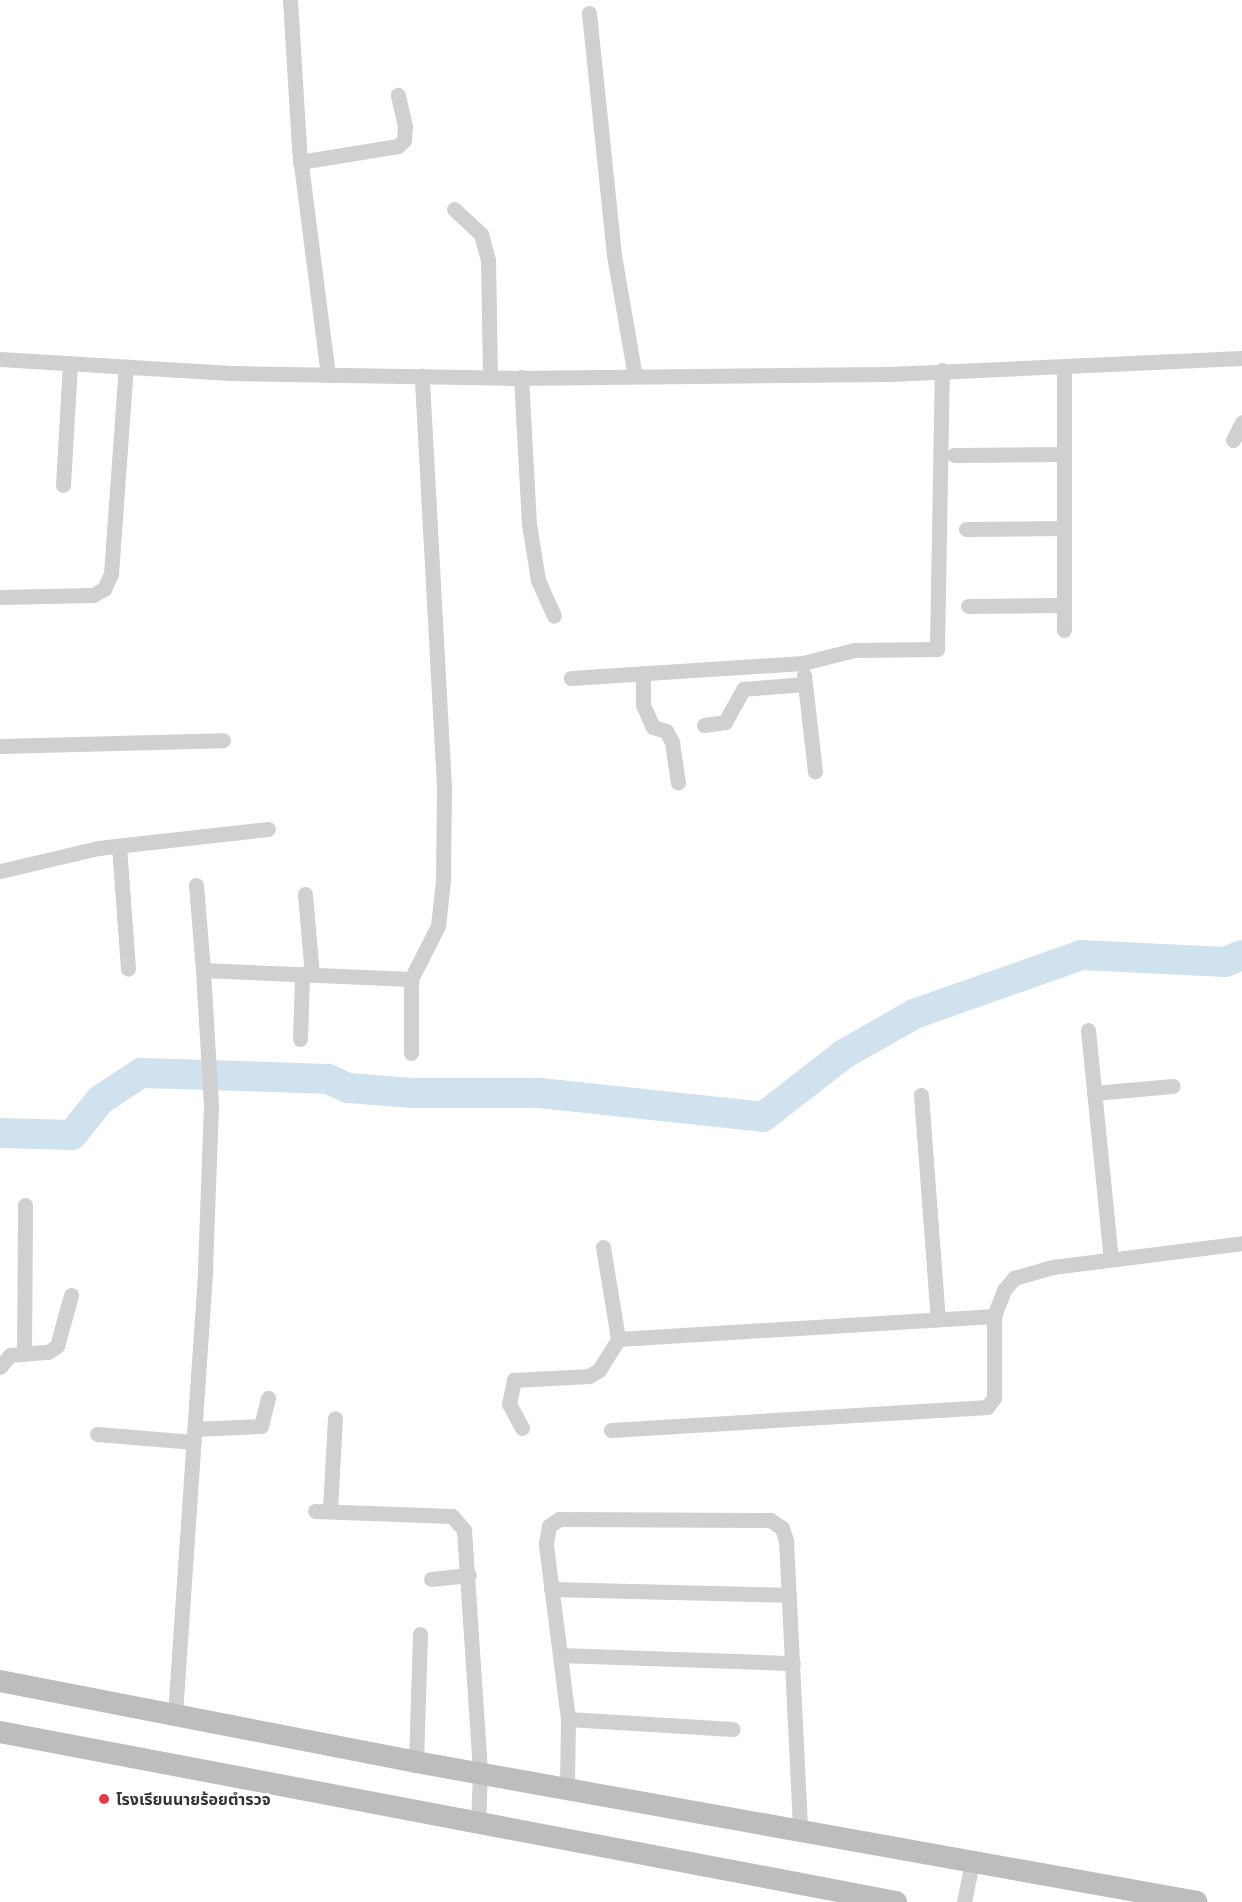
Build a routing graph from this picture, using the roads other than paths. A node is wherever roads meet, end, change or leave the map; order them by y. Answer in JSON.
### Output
{"nodes":[{"id":1,"x":290,"y":0,"type":"edge"},
{"id":2,"x":589,"y":14,"type":"dead end"},
{"id":3,"x":398,"y":95,"type":"dead end"},
{"id":4,"x":300,"y":162,"type":"junction"},
{"id":5,"x":454,"y":209,"type":"dead end"},
{"id":6,"x":1242,"y":358,"type":"edge"},
{"id":7,"x":0,"y":359,"type":"edge"},
{"id":8,"x":70,"y":363,"type":"junction"},
{"id":9,"x":126,"y":367,"type":"junction"},
{"id":10,"x":1064,"y":367,"type":"junction"},
{"id":11,"x":942,"y":370,"type":"junction"},
{"id":12,"x":328,"y":375,"type":"junction"},
{"id":13,"x":422,"y":376,"type":"junction"},
{"id":14,"x":634,"y":376,"type":"junction"},
{"id":15,"x":490,"y":377,"type":"junction"},
{"id":16,"x":521,"y":377,"type":"junction"},
{"id":17,"x":1242,"y":423,"type":"edge"},
{"id":18,"x":1233,"y":440,"type":"dead end"},
{"id":19,"x":1063,"y":454,"type":"junction"},
{"id":20,"x":954,"y":455,"type":"dead end"},
{"id":21,"x":63,"y":485,"type":"dead end"},
{"id":22,"x":1063,"y":528,"type":"junction"},
{"id":23,"x":966,"y":529,"type":"dead end"},
{"id":24,"x":0,"y":597,"type":"edge"},
{"id":25,"x":1064,"y":605,"type":"junction"},
{"id":26,"x":968,"y":606,"type":"dead end"},
{"id":27,"x":554,"y":616,"type":"dead end"},
{"id":28,"x":1064,"y":630,"type":"dead end"},
{"id":29,"x":803,"y":663,"type":"junction"},
{"id":30,"x":643,"y":673,"type":"junction"},
{"id":31,"x":571,"y":678,"type":"dead end"},
{"id":32,"x":806,"y":684,"type":"junction"},
{"id":33,"x":704,"y":724,"type":"dead end"},
{"id":34,"x":223,"y":740,"type":"dead end"},
{"id":35,"x":0,"y":746,"type":"edge"},
{"id":36,"x":815,"y":771,"type":"dead end"},
{"id":37,"x":678,"y":783,"type":"dead end"},
{"id":38,"x":268,"y":829,"type":"dead end"},
{"id":39,"x":119,"y":846,"type":"junction"},
{"id":40,"x":0,"y":871,"type":"edge"},
{"id":41,"x":196,"y":885,"type":"dead end"},
{"id":42,"x":305,"y":894,"type":"dead end"},
{"id":43,"x":128,"y":969,"type":"dead end"},
{"id":44,"x":203,"y":970,"type":"junction"},
{"id":45,"x":307,"y":975,"type":"junction"},
{"id":46,"x":411,"y":979,"type":"junction"},
{"id":47,"x":1088,"y":1030,"type":"dead end"},
{"id":48,"x":300,"y":1039,"type":"dead end"},
{"id":49,"x":411,"y":1053,"type":"dead end"},
{"id":50,"x":1173,"y":1086,"type":"dead end"},
{"id":51,"x":1094,"y":1093,"type":"junction"},
{"id":52,"x":921,"y":1095,"type":"dead end"},
{"id":53,"x":25,"y":1205,"type":"dead end"},
{"id":54,"x":1242,"y":1243,"type":"edge"},
{"id":55,"x":603,"y":1247,"type":"dead end"},
{"id":56,"x":1111,"y":1259,"type":"junction"},
{"id":57,"x":71,"y":1295,"type":"dead end"},
{"id":58,"x":994,"y":1316,"type":"junction"},
{"id":59,"x":938,"y":1319,"type":"junction"},
{"id":60,"x":618,"y":1339,"type":"junction"},
{"id":61,"x":24,"y":1353,"type":"junction"},
{"id":62,"x":0,"y":1367,"type":"edge"},
{"id":63,"x":268,"y":1398,"type":"dead end"},
{"id":64,"x":336,"y":1418,"type":"dead end"},
{"id":65,"x":522,"y":1428,"type":"dead end"},
{"id":66,"x":611,"y":1430,"type":"dead end"},
{"id":67,"x":97,"y":1434,"type":"dead end"},
{"id":68,"x":194,"y":1435,"type":"junction"},
{"id":69,"x":469,"y":1575,"type":"junction"},
{"id":70,"x":431,"y":1579,"type":"dead end"},
{"id":71,"x":551,"y":1589,"type":"junction"},
{"id":72,"x":789,"y":1595,"type":"junction"},
{"id":73,"x":420,"y":1634,"type":"dead end"},
{"id":74,"x":560,"y":1655,"type":"junction"},
{"id":75,"x":793,"y":1663,"type":"junction"},
{"id":76,"x":0,"y":1681,"type":"edge"},
{"id":77,"x":175,"y":1714,"type":"junction"},
{"id":78,"x":568,"y":1719,"type":"junction"},
{"id":79,"x":733,"y":1729,"type":"dead end"},
{"id":80,"x":0,"y":1732,"type":"edge"},
{"id":81,"x":416,"y":1762,"type":"junction"},
{"id":82,"x":480,"y":1773,"type":"junction"},
{"id":83,"x":567,"y":1788,"type":"junction"},
{"id":84,"x":478,"y":1822,"type":"junction"},
{"id":85,"x":801,"y":1831,"type":"junction"},
{"id":86,"x":972,"y":1862,"type":"junction"},
{"id":87,"x":896,"y":1902,"type":"edge"},
{"id":88,"x":964,"y":1902,"type":"edge"},
{"id":89,"x":1197,"y":1902,"type":"edge"}],
"edges":[{"from":1,"to":4,"type":"street"},
{"from":2,"to":14,"type":"street"},
{"from":3,"to":4,"type":"street"},
{"from":4,"to":12,"type":"street"},
{"from":5,"to":15,"type":"street"},
{"from":6,"to":10,"type":"street"},
{"from":7,"to":8,"type":"street"},
{"from":8,"to":9,"type":"street"},
{"from":8,"to":21,"type":"street"},
{"from":9,"to":12,"type":"street"},
{"from":9,"to":24,"type":"street"},
{"from":10,"to":11,"type":"street"},
{"from":10,"to":19,"type":"street"},
{"from":11,"to":14,"type":"street"},
{"from":11,"to":29,"type":"street"},
{"from":12,"to":13,"type":"street"},
{"from":13,"to":15,"type":"street"},
{"from":13,"to":46,"type":"street"},
{"from":14,"to":16,"type":"street"},
{"from":15,"to":16,"type":"street"},
{"from":16,"to":27,"type":"street"},
{"from":17,"to":18,"type":"street"},
{"from":19,"to":20,"type":"street"},
{"from":19,"to":22,"type":"street"},
{"from":22,"to":23,"type":"street"},
{"from":22,"to":25,"type":"street"},
{"from":25,"to":26,"type":"street"},
{"from":25,"to":28,"type":"street"},
{"from":29,"to":30,"type":"street"},
{"from":29,"to":32,"type":"street"},
{"from":30,"to":31,"type":"street"},
{"from":30,"to":37,"type":"street"},
{"from":32,"to":33,"type":"street"},
{"from":32,"to":36,"type":"street"},
{"from":34,"to":35,"type":"street"},
{"from":38,"to":39,"type":"street"},
{"from":39,"to":40,"type":"street"},
{"from":39,"to":43,"type":"street"},
{"from":41,"to":44,"type":"street"},
{"from":42,"to":45,"type":"street"},
{"from":44,"to":45,"type":"street"},
{"from":44,"to":68,"type":"street"},
{"from":45,"to":46,"type":"street"},
{"from":45,"to":48,"type":"street"},
{"from":46,"to":49,"type":"street"},
{"from":47,"to":51,"type":"street"},
{"from":50,"to":51,"type":"street"},
{"from":51,"to":56,"type":"street"},
{"from":52,"to":59,"type":"street"},
{"from":53,"to":61,"type":"street"},
{"from":54,"to":56,"type":"street"},
{"from":55,"to":60,"type":"street"},
{"from":56,"to":58,"type":"street"},
{"from":57,"to":61,"type":"street"},
{"from":58,"to":59,"type":"street"},
{"from":58,"to":66,"type":"street"},
{"from":59,"to":60,"type":"street"},
{"from":60,"to":65,"type":"street"},
{"from":61,"to":62,"type":"street"},
{"from":63,"to":68,"type":"street"},
{"from":64,"to":69,"type":"street"},
{"from":67,"to":68,"type":"street"},
{"from":68,"to":77,"type":"street"},
{"from":69,"to":70,"type":"street"},
{"from":69,"to":82,"type":"street"},
{"from":71,"to":72,"type":"street"},
{"from":71,"to":72,"type":"street"},
{"from":71,"to":74,"type":"street"},
{"from":72,"to":75,"type":"street"},
{"from":73,"to":81,"type":"street"},
{"from":74,"to":75,"type":"street"},
{"from":74,"to":78,"type":"street"},
{"from":75,"to":85,"type":"street"},
{"from":76,"to":77,"type":"street"},
{"from":77,"to":81,"type":"street"},
{"from":78,"to":79,"type":"street"},
{"from":78,"to":83,"type":"street"},
{"from":80,"to":84,"type":"street"},
{"from":81,"to":82,"type":"street"},
{"from":82,"to":83,"type":"street"},
{"from":82,"to":84,"type":"street"},
{"from":83,"to":85,"type":"street"},
{"from":84,"to":87,"type":"street"},
{"from":85,"to":86,"type":"street"},
{"from":86,"to":88,"type":"street"},
{"from":86,"to":89,"type":"street"}]}
